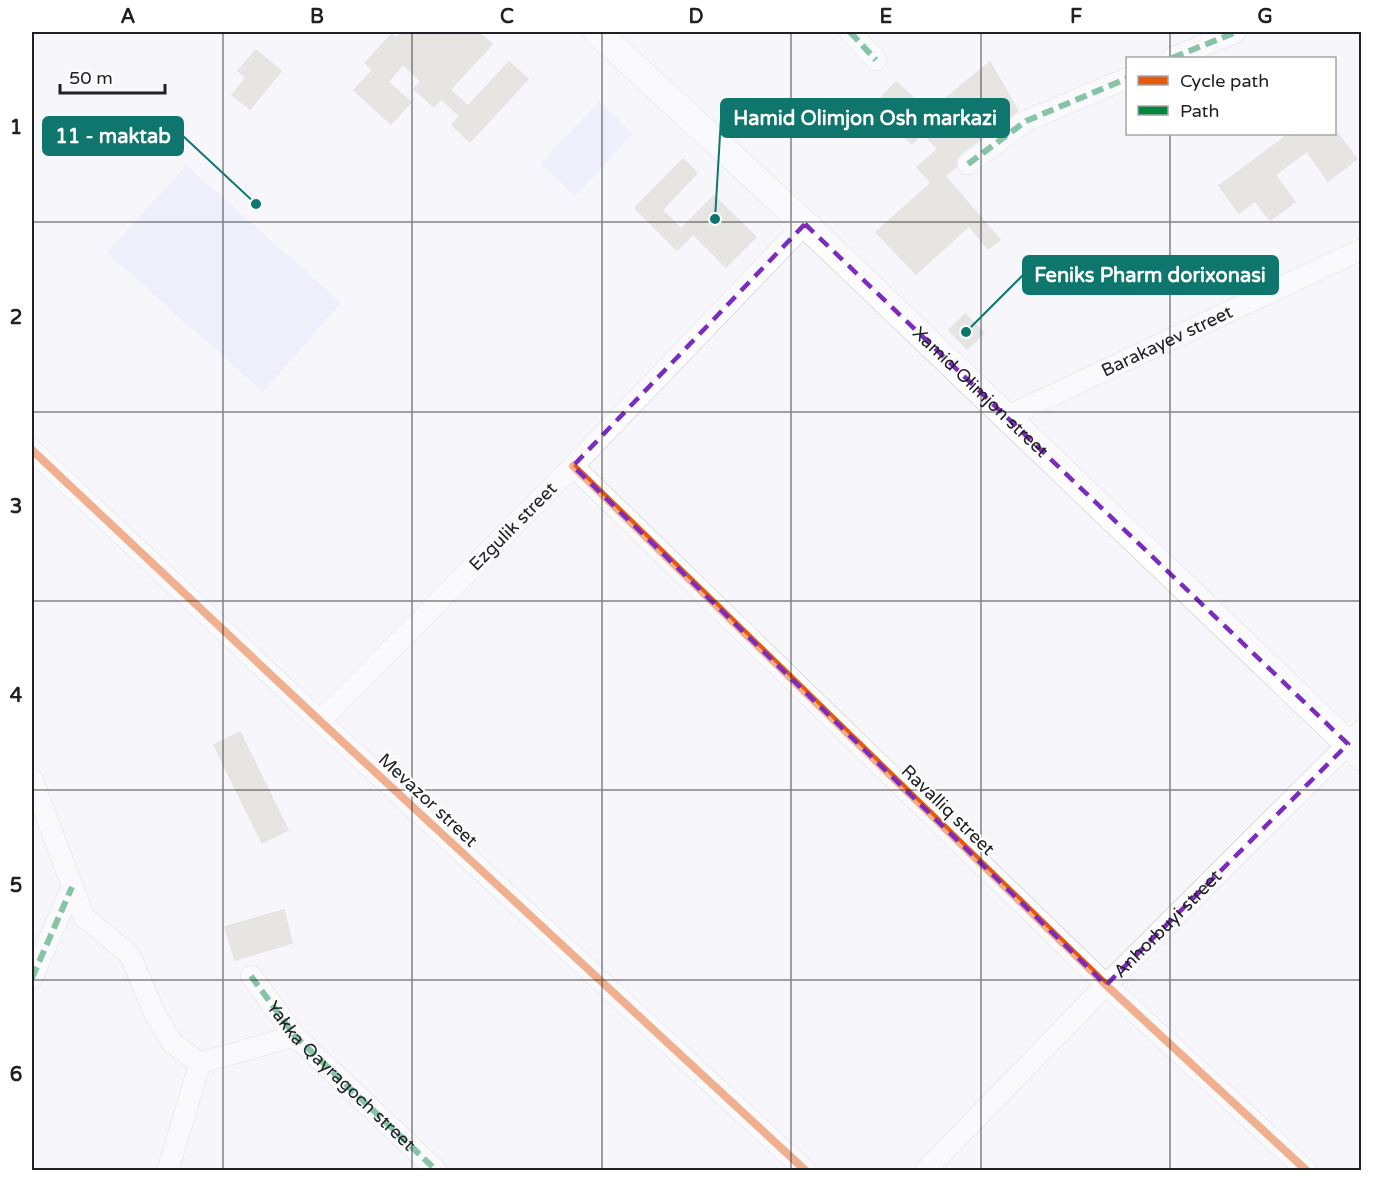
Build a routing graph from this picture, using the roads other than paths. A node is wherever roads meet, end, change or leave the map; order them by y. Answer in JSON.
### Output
{"nodes":[{"id":1,"x":597,"y":32,"type":"edge"},
{"id":2,"x":850,"y":32,"type":"edge"},
{"id":3,"x":1236,"y":32,"type":"edge"},
{"id":4,"x":1174,"y":57,"type":"edge"},
{"id":5,"x":876,"y":60,"type":"dead end"},
{"id":6,"x":1126,"y":79,"type":"edge"},
{"id":7,"x":968,"y":164,"type":"dead end"},
{"id":8,"x":805,"y":224,"type":"junction"},
{"id":9,"x":1362,"y":249,"type":"edge"},
{"id":10,"x":1006,"y":417,"type":"junction"},
{"id":11,"x":32,"y":450,"type":"edge"},
{"id":12,"x":573,"y":466,"type":"junction"},
{"id":13,"x":320,"y":721,"type":"junction"},
{"id":14,"x":1357,"y":744,"type":"edge"},
{"id":15,"x":32,"y":779,"type":"edge"},
{"id":16,"x":72,"y":887,"type":"junction"},
{"id":17,"x":251,"y":976,"type":"dead end"},
{"id":18,"x":32,"y":978,"type":"edge"},
{"id":19,"x":1106,"y":985,"type":"junction"},
{"id":20,"x":295,"y":1036,"type":"junction"},
{"id":21,"x":200,"y":1063,"type":"junction"},
{"id":22,"x":168,"y":1170,"type":"edge"},
{"id":23,"x":436,"y":1170,"type":"edge"},
{"id":24,"x":806,"y":1170,"type":"edge"},
{"id":25,"x":926,"y":1170,"type":"edge"},
{"id":26,"x":1306,"y":1170,"type":"edge"}],
"edges":[{"from":1,"to":8,"type":"main road","name":"Xamid Olimjon street"},
{"from":2,"to":5,"type":"street"},
{"from":3,"to":4,"type":"street"},
{"from":6,"to":7,"type":"street"},
{"from":8,"to":10,"type":"main road","name":"Xamid Olimjon street"},
{"from":8,"to":12,"type":"street","name":"Ezgulik street"},
{"from":9,"to":10,"type":"street","name":"Barakayev street"},
{"from":10,"to":14,"type":"main road","name":"Xamid Olimjon street"},
{"from":11,"to":13,"type":"street","name":"Mevazor street"},
{"from":12,"to":13,"type":"street","name":"Ezgulik street"},
{"from":12,"to":19,"type":"street","name":"Ravalliq street"},
{"from":13,"to":24,"type":"street","name":"Mevazor street"},
{"from":14,"to":19,"type":"street","name":"Anhorbuyi street"},
{"from":15,"to":16,"type":"street"},
{"from":16,"to":18,"type":"street"},
{"from":16,"to":21,"type":"street"},
{"from":17,"to":20,"type":"street","name":"Yakka Qayragoch street"},
{"from":19,"to":25,"type":"street","name":"Anhorbuyi street"},
{"from":19,"to":26,"type":"street","name":"Ravalliq street"},
{"from":20,"to":21,"type":"street"},
{"from":20,"to":23,"type":"street","name":"Yakka Qayragoch street"},
{"from":21,"to":22,"type":"street"}]}
